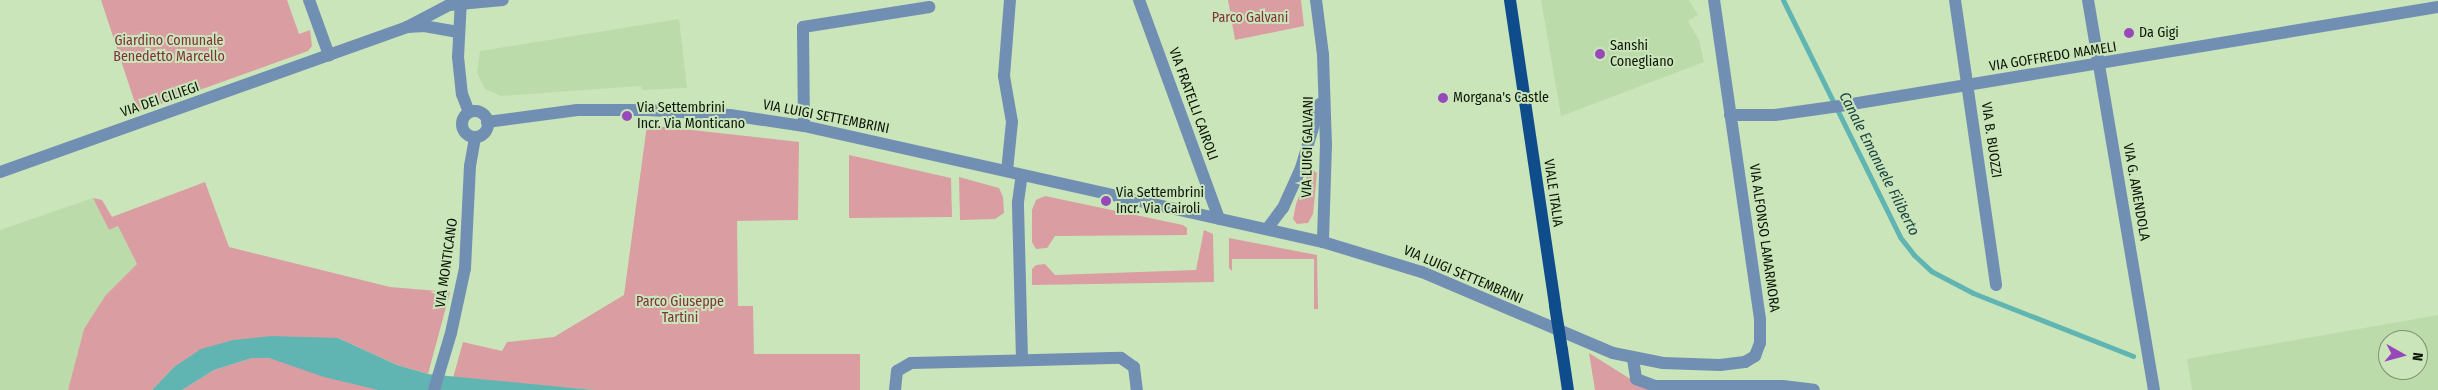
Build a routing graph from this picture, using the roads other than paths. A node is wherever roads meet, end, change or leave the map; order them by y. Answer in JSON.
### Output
{"nodes":[{"id":1,"x":310,"y":0,"type":"edge"},
{"id":2,"x":503,"y":0,"type":"edge"},
{"id":3,"x":1010,"y":0,"type":"edge"},
{"id":4,"x":1139,"y":0,"type":"edge"},
{"id":5,"x":1316,"y":0,"type":"edge"},
{"id":6,"x":1510,"y":0,"type":"edge"},
{"id":7,"x":1714,"y":0,"type":"edge"},
{"id":8,"x":1955,"y":0,"type":"edge"},
{"id":9,"x":2088,"y":0,"type":"edge"},
{"id":10,"x":460,"y":1,"type":"edge"},
{"id":11,"x":2438,"y":7,"type":"edge"},
{"id":12,"x":929,"y":8,"type":"dead end"},
{"id":13,"x":407,"y":27,"type":"junction"},
{"id":14,"x":458,"y":32,"type":"junction"},
{"id":15,"x":329,"y":55,"type":"junction"},
{"id":16,"x":2098,"y":66,"type":"junction"},
{"id":17,"x":1968,"y":85,"type":"junction"},
{"id":18,"x":1324,"y":88,"type":"junction"},
{"id":19,"x":469,"y":112,"type":"junction"},
{"id":20,"x":1730,"y":115,"type":"junction"},
{"id":21,"x":487,"y":122,"type":"junction"},
{"id":22,"x":804,"y":126,"type":"junction"},
{"id":23,"x":475,"y":137,"type":"junction"},
{"id":24,"x":1007,"y":171,"type":"junction"},
{"id":25,"x":0,"y":172,"type":"edge"},
{"id":26,"x":1022,"y":175,"type":"junction"},
{"id":27,"x":1219,"y":219,"type":"junction"},
{"id":28,"x":1267,"y":229,"type":"junction"},
{"id":29,"x":1323,"y":242,"type":"junction"},
{"id":30,"x":1996,"y":284,"type":"dead end"},
{"id":31,"x":1022,"y":359,"type":"junction"},
{"id":32,"x":1633,"y":359,"type":"junction"},
{"id":33,"x":434,"y":390,"type":"edge"},
{"id":34,"x":896,"y":390,"type":"edge"},
{"id":35,"x":1137,"y":390,"type":"edge"},
{"id":36,"x":1568,"y":390,"type":"edge"},
{"id":37,"x":1814,"y":390,"type":"edge"},
{"id":38,"x":2154,"y":390,"type":"edge"}],
"edges":[{"from":1,"to":15,"type":"street"},
{"from":2,"to":10,"type":"street","name":"VIA DEI CILIEGI"},
{"from":3,"to":24,"type":"street"},
{"from":4,"to":27,"type":"street","name":"VIA FRATELLI CAIROLI"},
{"from":5,"to":18,"type":"street"},
{"from":6,"to":36,"type":"main road","name":"VIALE ITALIA","bridge":true},
{"from":7,"to":20,"type":"street","name":"VIA ALFONSO LAMARMORA"},
{"from":8,"to":17,"type":"street","name":"VIA B. BUOZZI"},
{"from":9,"to":16,"type":"street","name":"VIA G. AMENDOLA"},
{"from":10,"to":13,"type":"street","name":"VIA DEI CILIEGI"},
{"from":10,"to":14,"type":"street"},
{"from":11,"to":16,"type":"street","name":"VIA GOFFREDO MAMELI"},
{"from":12,"to":22,"type":"street"},
{"from":13,"to":14,"type":"street","name":"VIA DEI CILIEGI"},
{"from":13,"to":15,"type":"street","name":"VIA DEI CILIEGI"},
{"from":14,"to":19,"type":"street"},
{"from":15,"to":25,"type":"street","name":"VIA DEI CILIEGI"},
{"from":16,"to":17,"type":"street","name":"VIA GOFFREDO MAMELI"},
{"from":16,"to":38,"type":"street","name":"VIA G. AMENDOLA"},
{"from":17,"to":20,"type":"street","name":"VIA GOFFREDO MAMELI"},
{"from":17,"to":30,"type":"street","name":"VIA B. BUOZZI"},
{"from":18,"to":28,"type":"street","name":"VIA LUIGI GALVANI"},
{"from":18,"to":29,"type":"street","name":"VIA LUIGI GALVANI"},
{"from":19,"to":21,"type":"street"},
{"from":19,"to":23,"type":"street"},
{"from":20,"to":32,"type":"street","name":"VIA ALFONSO LAMARMORA"},
{"from":21,"to":22,"type":"street","name":"VIA LUIGI SETTEMBRINI"},
{"from":21,"to":23,"type":"street"},
{"from":22,"to":24,"type":"street","name":"VIA LUIGI SETTEMBRINI"},
{"from":23,"to":33,"type":"street","name":"VIA MONTICANO"},
{"from":24,"to":26,"type":"street","name":"VIA LUIGI SETTEMBRINI"},
{"from":26,"to":27,"type":"street","name":"VIA LUIGI SETTEMBRINI"},
{"from":26,"to":31,"type":"street"},
{"from":27,"to":28,"type":"street","name":"VIA LUIGI SETTEMBRINI"},
{"from":28,"to":29,"type":"street","name":"VIA LUIGI SETTEMBRINI"},
{"from":29,"to":32,"type":"street","name":"VIA LUIGI SETTEMBRINI"},
{"from":31,"to":34,"type":"street"},
{"from":31,"to":35,"type":"street"},
{"from":32,"to":37,"type":"street"}]}
